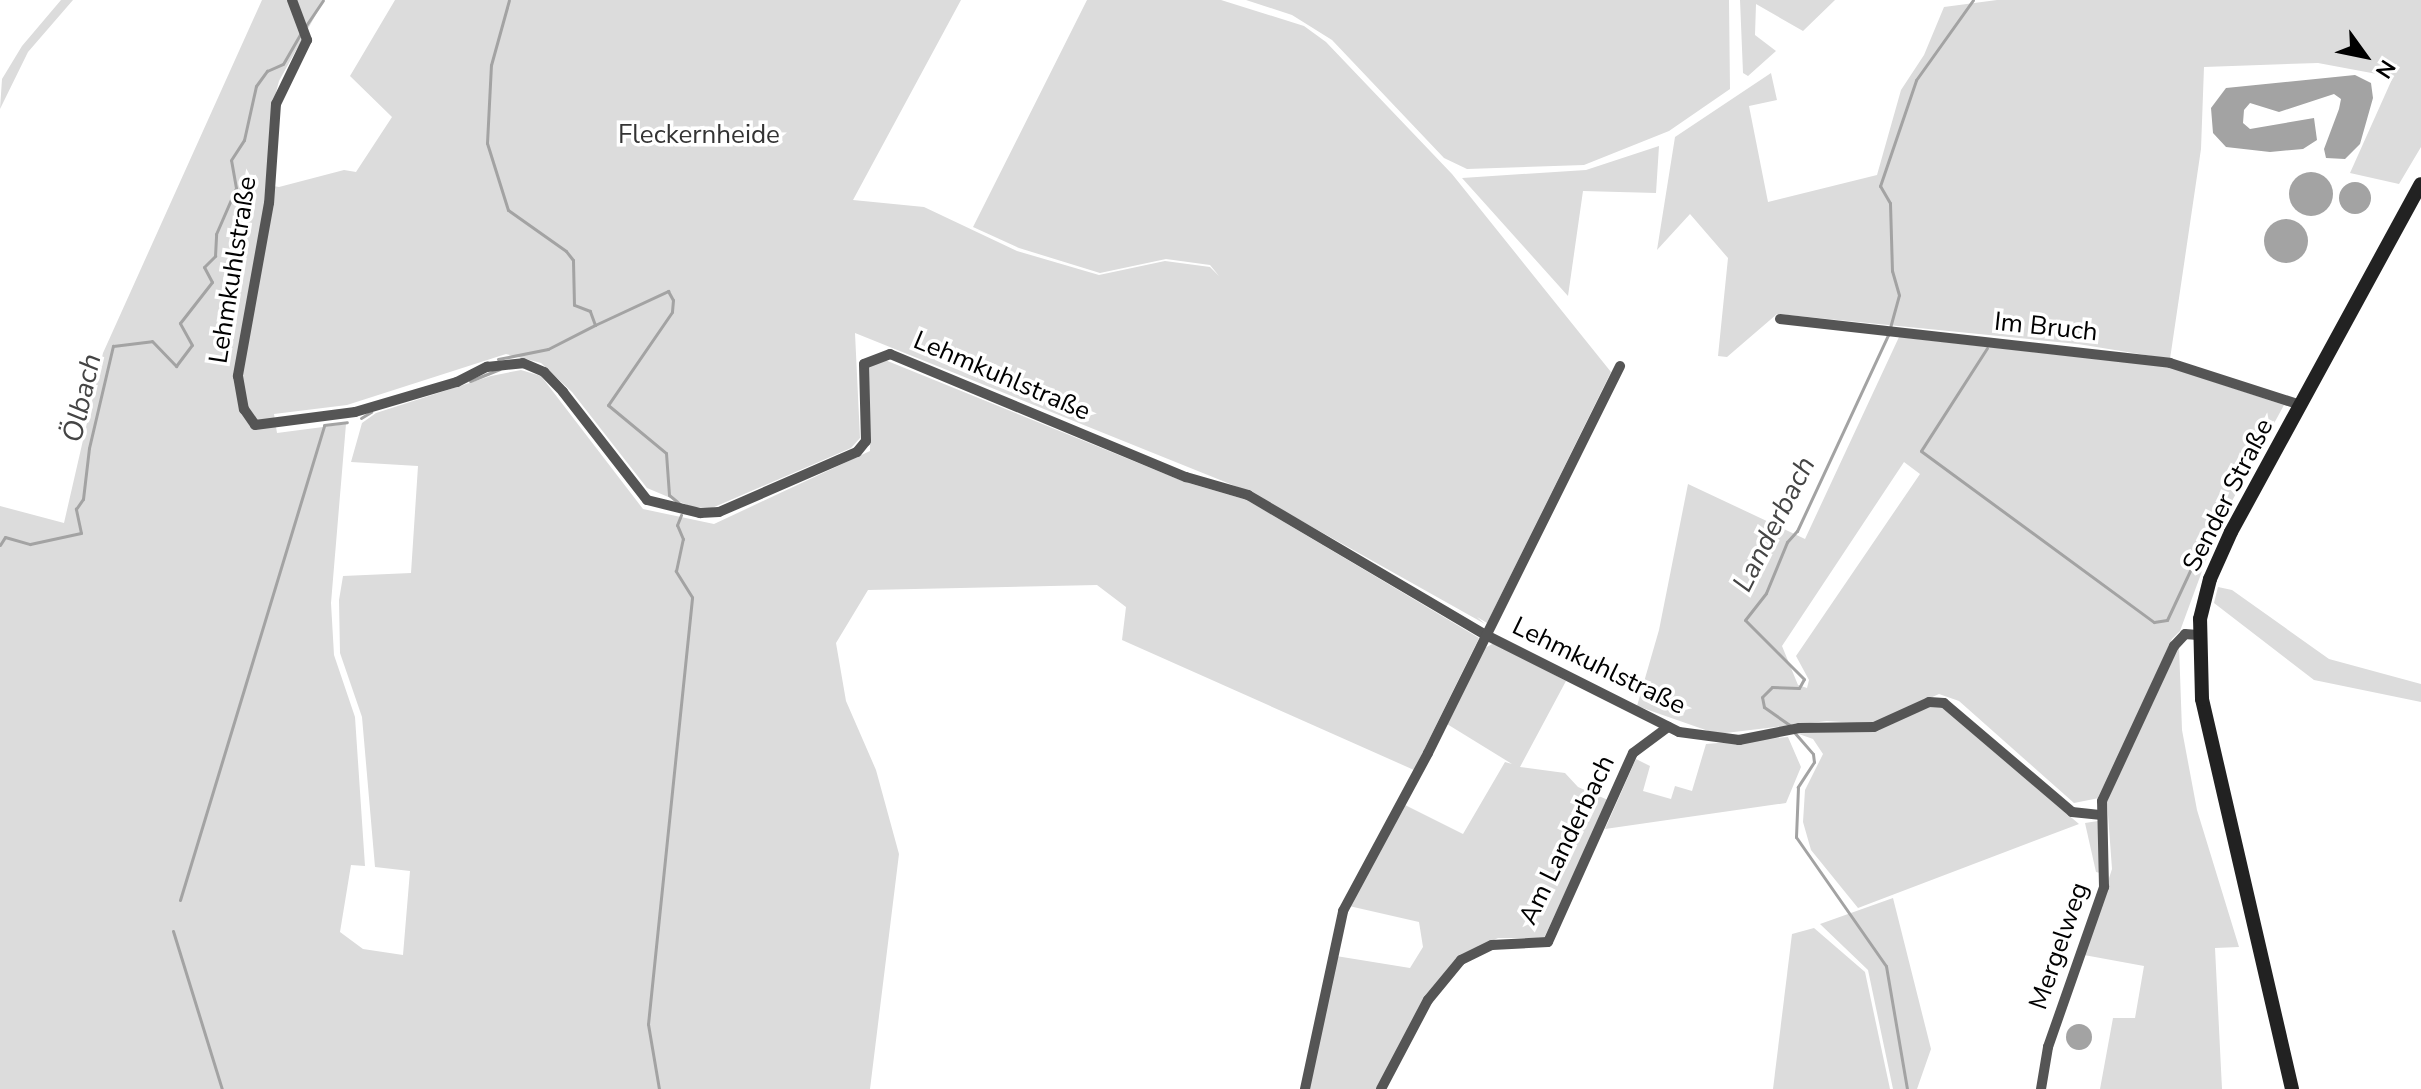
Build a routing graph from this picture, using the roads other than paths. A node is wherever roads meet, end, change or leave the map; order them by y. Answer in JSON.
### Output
{"nodes":[{"id":1,"x":292,"y":0,"type":"edge"},
{"id":2,"x":2421,"y":184,"type":"edge"},
{"id":3,"x":1780,"y":319,"type":"dead end"},
{"id":4,"x":1620,"y":366,"type":"dead end"},
{"id":5,"x":2301,"y":405,"type":"junction"},
{"id":6,"x":1486,"y":635,"type":"junction"},
{"id":7,"x":2198,"y":635,"type":"junction"},
{"id":8,"x":1668,"y":727,"type":"junction"},
{"id":9,"x":2102,"y":815,"type":"junction"},
{"id":10,"x":1305,"y":1089,"type":"edge"},
{"id":11,"x":1381,"y":1089,"type":"edge"},
{"id":12,"x":2041,"y":1089,"type":"edge"},
{"id":13,"x":2292,"y":1089,"type":"edge"}],
"edges":[{"from":1,"to":6,"type":"street","name":"Lehmkuhlstraße"},
{"from":2,"to":5,"type":"main road","name":"Sender Straße"},
{"from":3,"to":5,"type":"street","name":"Im Bruch"},
{"from":4,"to":6,"type":"street","name":"Lehmkuhlstraße"},
{"from":5,"to":7,"type":"main road","name":"Sender Straße"},
{"from":6,"to":8,"type":"street","name":"Lehmkuhlstraße"},
{"from":6,"to":10,"type":"street","name":"Lehmkuhlstraße"},
{"from":7,"to":9,"type":"street"},
{"from":7,"to":13,"type":"main road","name":"Sender Straße"},
{"from":8,"to":9,"type":"street","name":"Lehmkuhlstraße"},
{"from":8,"to":11,"type":"street","name":"Am Landerbach"},
{"from":9,"to":12,"type":"street","name":"Mergelweg"}]}
